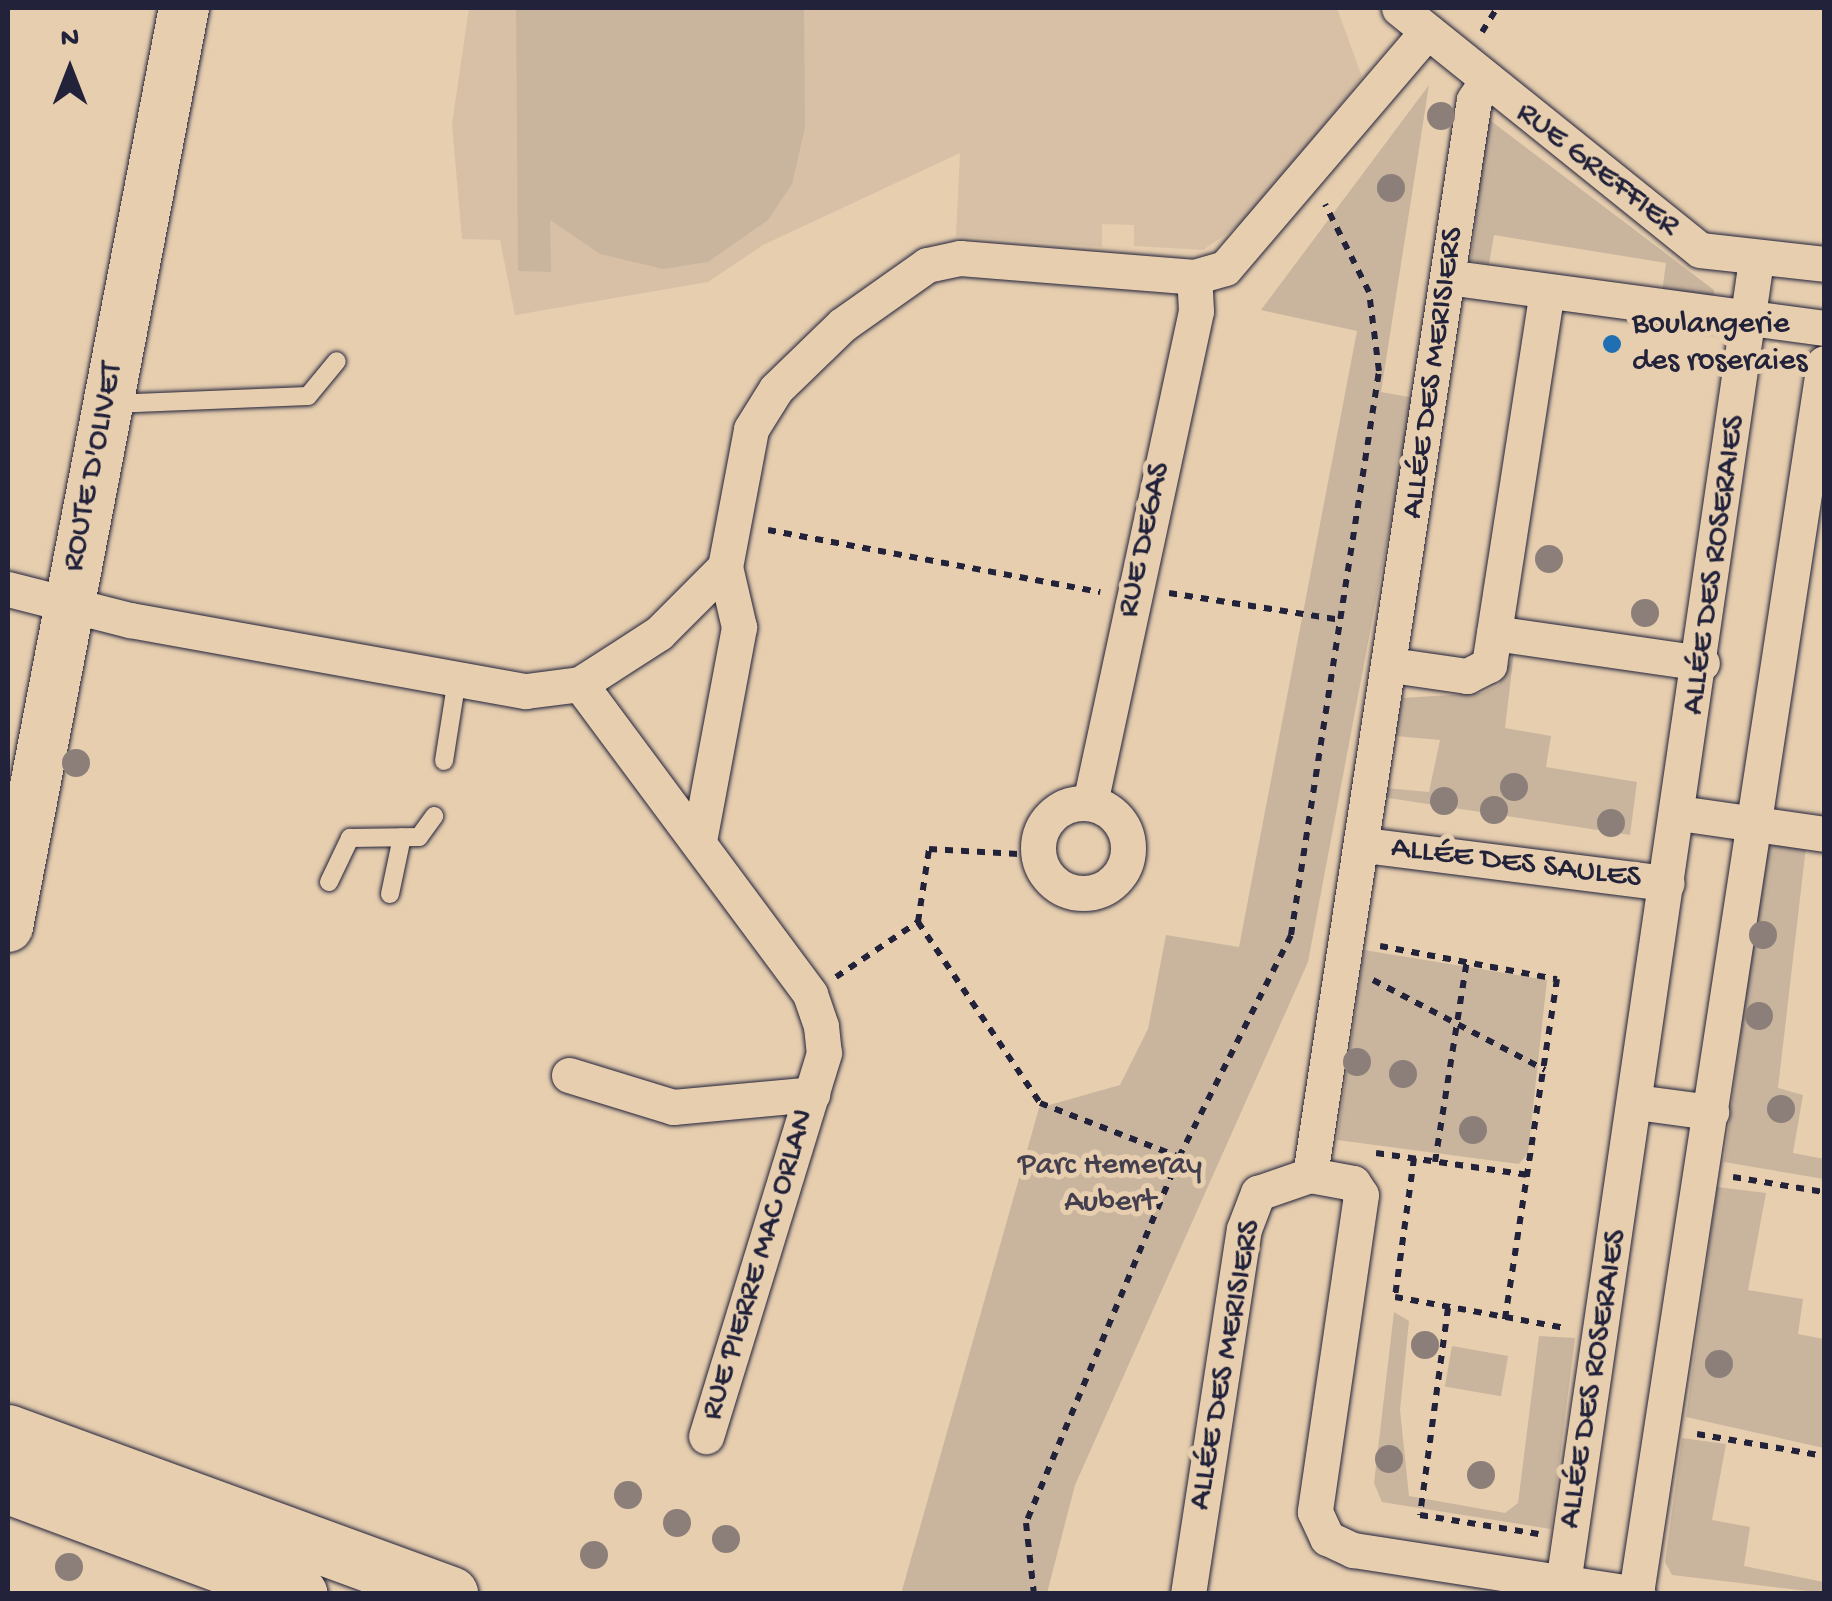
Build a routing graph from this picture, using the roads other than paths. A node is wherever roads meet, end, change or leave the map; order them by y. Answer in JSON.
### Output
{"nodes":[{"id":1,"x":184,"y":8,"type":"edge"},
{"id":2,"x":1399,"y":8,"type":"edge"},
{"id":3,"x":1424,"y":36,"type":"junction"},
{"id":4,"x":1485,"y":83,"type":"junction"},
{"id":5,"x":1756,"y":260,"type":"junction"},
{"id":6,"x":1824,"y":264,"type":"edge"},
{"id":7,"x":1194,"y":277,"type":"junction"},
{"id":8,"x":1447,"y":277,"type":"junction"},
{"id":9,"x":1547,"y":290,"type":"junction"},
{"id":10,"x":1750,"y":318,"type":"junction"},
{"id":11,"x":1824,"y":328,"type":"edge"},
{"id":12,"x":337,"y":362,"type":"dead end"},
{"id":13,"x":1824,"y":364,"type":"edge"},
{"id":14,"x":106,"y":403,"type":"junction"},
{"id":15,"x":725,"y":568,"type":"junction"},
{"id":16,"x":8,"y":588,"type":"edge"},
{"id":17,"x":68,"y":605,"type":"junction"},
{"id":18,"x":1494,"y":632,"type":"junction"},
{"id":19,"x":1702,"y":664,"type":"junction"},
{"id":20,"x":1391,"y":666,"type":"junction"},
{"id":21,"x":457,"y":679,"type":"junction"},
{"id":22,"x":580,"y":684,"type":"junction"},
{"id":23,"x":444,"y":762,"type":"dead end"},
{"id":24,"x":1090,"y":803,"type":"junction"},
{"id":25,"x":1678,"y":813,"type":"junction"},
{"id":26,"x":434,"y":816,"type":"dead end"},
{"id":27,"x":1753,"y":824,"type":"junction"},
{"id":28,"x":1824,"y":834,"type":"edge"},
{"id":29,"x":402,"y":837,"type":"junction"},
{"id":30,"x":698,"y":841,"type":"junction"},
{"id":31,"x":1365,"y":845,"type":"junction"},
{"id":32,"x":329,"y":882,"type":"dead end"},
{"id":33,"x":1667,"y":883,"type":"junction"},
{"id":34,"x":390,"y":894,"type":"dead end"},
{"id":35,"x":8,"y":927,"type":"edge"},
{"id":36,"x":569,"y":1075,"type":"dead end"},
{"id":37,"x":812,"y":1094,"type":"junction"},
{"id":38,"x":1636,"y":1102,"type":"junction"},
{"id":39,"x":1711,"y":1112,"type":"junction"},
{"id":40,"x":1312,"y":1159,"type":"junction"},
{"id":41,"x":8,"y":1432,"type":"edge"},
{"id":42,"x":706,"y":1436,"type":"dead end"},
{"id":43,"x":8,"y":1486,"type":"edge"},
{"id":44,"x":108,"y":1494,"type":"junction"},
{"id":45,"x":1563,"y":1583,"type":"junction"},
{"id":46,"x":1637,"y":1593,"type":"edge"},
{"id":47,"x":300,"y":1594,"type":"edge"},
{"id":48,"x":450,"y":1594,"type":"edge"},
{"id":49,"x":1188,"y":1594,"type":"edge"}],
"edges":[{"from":1,"to":14,"type":"main road","name":"ROUTE D'OLIVET"},
{"from":2,"to":3,"type":"street","name":"RUE GREFFIER"},
{"from":3,"to":4,"type":"street","name":"RUE GREFFIER"},
{"from":3,"to":7,"type":"street"},
{"from":4,"to":5,"type":"street","name":"RUE GREFFIER"},
{"from":4,"to":8,"type":"street","name":"ALLÉE DES MERISIERS"},
{"from":5,"to":6,"type":"street","name":"RUE GREFFIER"},
{"from":5,"to":10,"type":"street","name":"ALLÉE DES ROSERAIES"},
{"from":7,"to":15,"type":"street"},
{"from":7,"to":24,"type":"street","name":"RUE DEGAS"},
{"from":8,"to":9,"type":"street"},
{"from":8,"to":20,"type":"street","name":"ALLÉE DES MERISIERS"},
{"from":9,"to":10,"type":"street"},
{"from":9,"to":18,"type":"street"},
{"from":10,"to":11,"type":"street"},
{"from":10,"to":19,"type":"street","name":"ALLÉE DES ROSERAIES"},
{"from":12,"to":14,"type":"lane"},
{"from":13,"to":27,"type":"street"},
{"from":14,"to":17,"type":"main road","name":"ROUTE D'OLIVET"},
{"from":15,"to":22,"type":"street"},
{"from":15,"to":30,"type":"street"},
{"from":16,"to":17,"type":"street"},
{"from":17,"to":21,"type":"street"},
{"from":17,"to":35,"type":"main road","name":"ROUTE D'OLIVET"},
{"from":18,"to":19,"type":"street"},
{"from":18,"to":20,"type":"street"},
{"from":19,"to":25,"type":"street","name":"ALLÉE DES ROSERAIES"},
{"from":20,"to":31,"type":"street","name":"ALLÉE DES MERISIERS"},
{"from":21,"to":22,"type":"street"},
{"from":21,"to":23,"type":"lane"},
{"from":22,"to":30,"type":"street","name":"RUE PIERRE MAC ORLAN"},
{"from":24,"to":24,"type":"street"},
{"from":25,"to":27,"type":"street"},
{"from":25,"to":33,"type":"street","name":"ALLÉE DES ROSERAIES"},
{"from":26,"to":29,"type":"lane"},
{"from":27,"to":28,"type":"street"},
{"from":27,"to":39,"type":"street"},
{"from":29,"to":32,"type":"lane"},
{"from":29,"to":34,"type":"lane"},
{"from":30,"to":37,"type":"street","name":"RUE PIERRE MAC ORLAN"},
{"from":31,"to":33,"type":"street","name":"ALLÉE DES SAULES"},
{"from":31,"to":40,"type":"street","name":"ALLÉE DES MERISIERS"},
{"from":33,"to":38,"type":"street","name":"ALLÉE DES ROSERAIES"},
{"from":36,"to":37,"type":"street","name":"RUE PIERRE MAC ORLAN"},
{"from":37,"to":42,"type":"street","name":"RUE PIERRE MAC ORLAN"},
{"from":38,"to":39,"type":"street"},
{"from":38,"to":45,"type":"street","name":"ALLÉE DES ROSERAIES"},
{"from":39,"to":46,"type":"street"},
{"from":40,"to":45,"type":"street"},
{"from":40,"to":49,"type":"street","name":"ALLÉE DES MERISIERS"},
{"from":41,"to":44,"type":"main road"},
{"from":43,"to":44,"type":"main road"},
{"from":44,"to":47,"type":"main road"},
{"from":44,"to":48,"type":"main road"},
{"from":45,"to":46,"type":"street"}]}
